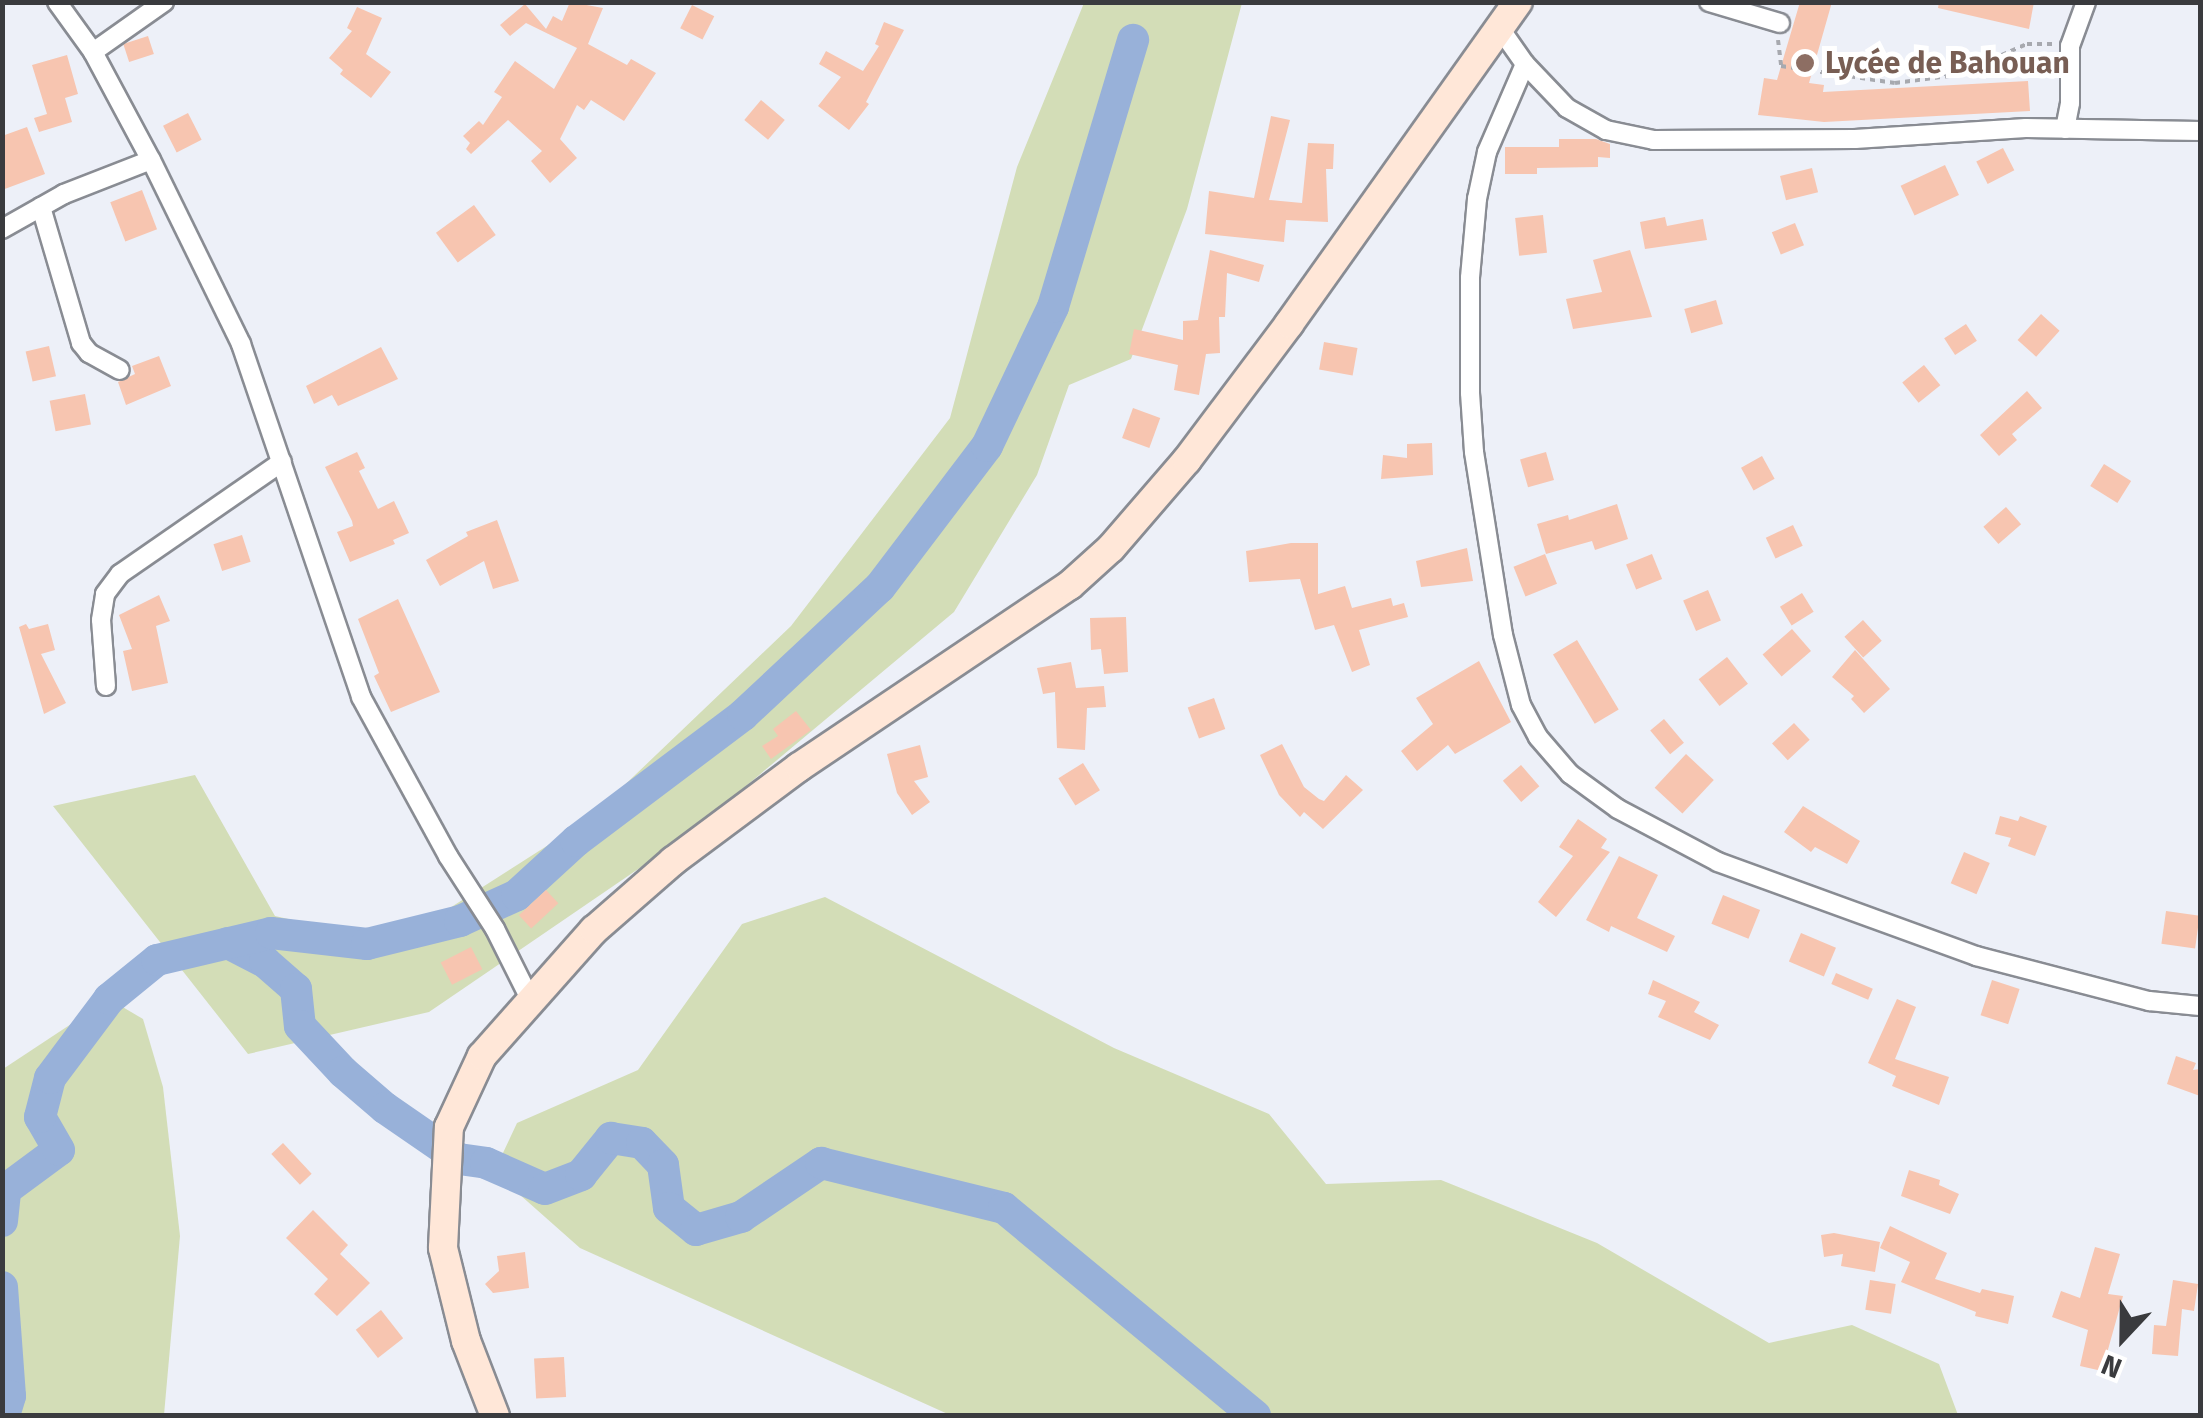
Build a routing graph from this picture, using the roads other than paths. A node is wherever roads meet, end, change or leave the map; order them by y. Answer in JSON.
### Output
{"nodes":[{"id":1,"x":57,"y":2,"type":"edge"},
{"id":2,"x":164,"y":2,"type":"edge"},
{"id":3,"x":1518,"y":2,"type":"edge"},
{"id":4,"x":1710,"y":2,"type":"edge"},
{"id":5,"x":2086,"y":2,"type":"edge"},
{"id":6,"x":1780,"y":23,"type":"road end"},
{"id":7,"x":1500,"y":26,"type":"junction"},
{"id":8,"x":92,"y":52,"type":"junction"},
{"id":9,"x":1525,"y":64,"type":"junction"},
{"id":10,"x":2065,"y":129,"type":"junction"},
{"id":11,"x":2200,"y":131,"type":"edge"},
{"id":12,"x":151,"y":160,"type":"junction"},
{"id":13,"x":41,"y":207,"type":"junction"},
{"id":14,"x":2,"y":229,"type":"edge"},
{"id":15,"x":120,"y":370,"type":"dead end"},
{"id":16,"x":282,"y":462,"type":"junction"},
{"id":17,"x":106,"y":686,"type":"dead end"},
{"id":18,"x":530,"y":1000,"type":"junction"},
{"id":19,"x":2200,"y":1006,"type":"edge"},
{"id":20,"x":495,"y":1416,"type":"edge"}],
"edges":[{"from":1,"to":8,"type":"street"},
{"from":2,"to":8,"type":"street"},
{"from":3,"to":7,"type":"main road"},
{"from":4,"to":6,"type":"street"},
{"from":5,"to":10,"type":"street"},
{"from":7,"to":9,"type":"street"},
{"from":7,"to":18,"type":"main road"},
{"from":8,"to":12,"type":"street"},
{"from":9,"to":10,"type":"street"},
{"from":9,"to":19,"type":"street"},
{"from":10,"to":11,"type":"street"},
{"from":12,"to":13,"type":"street"},
{"from":12,"to":16,"type":"street"},
{"from":13,"to":14,"type":"street"},
{"from":13,"to":15,"type":"street"},
{"from":16,"to":17,"type":"street"},
{"from":16,"to":18,"type":"street"},
{"from":18,"to":20,"type":"main road"}]}
